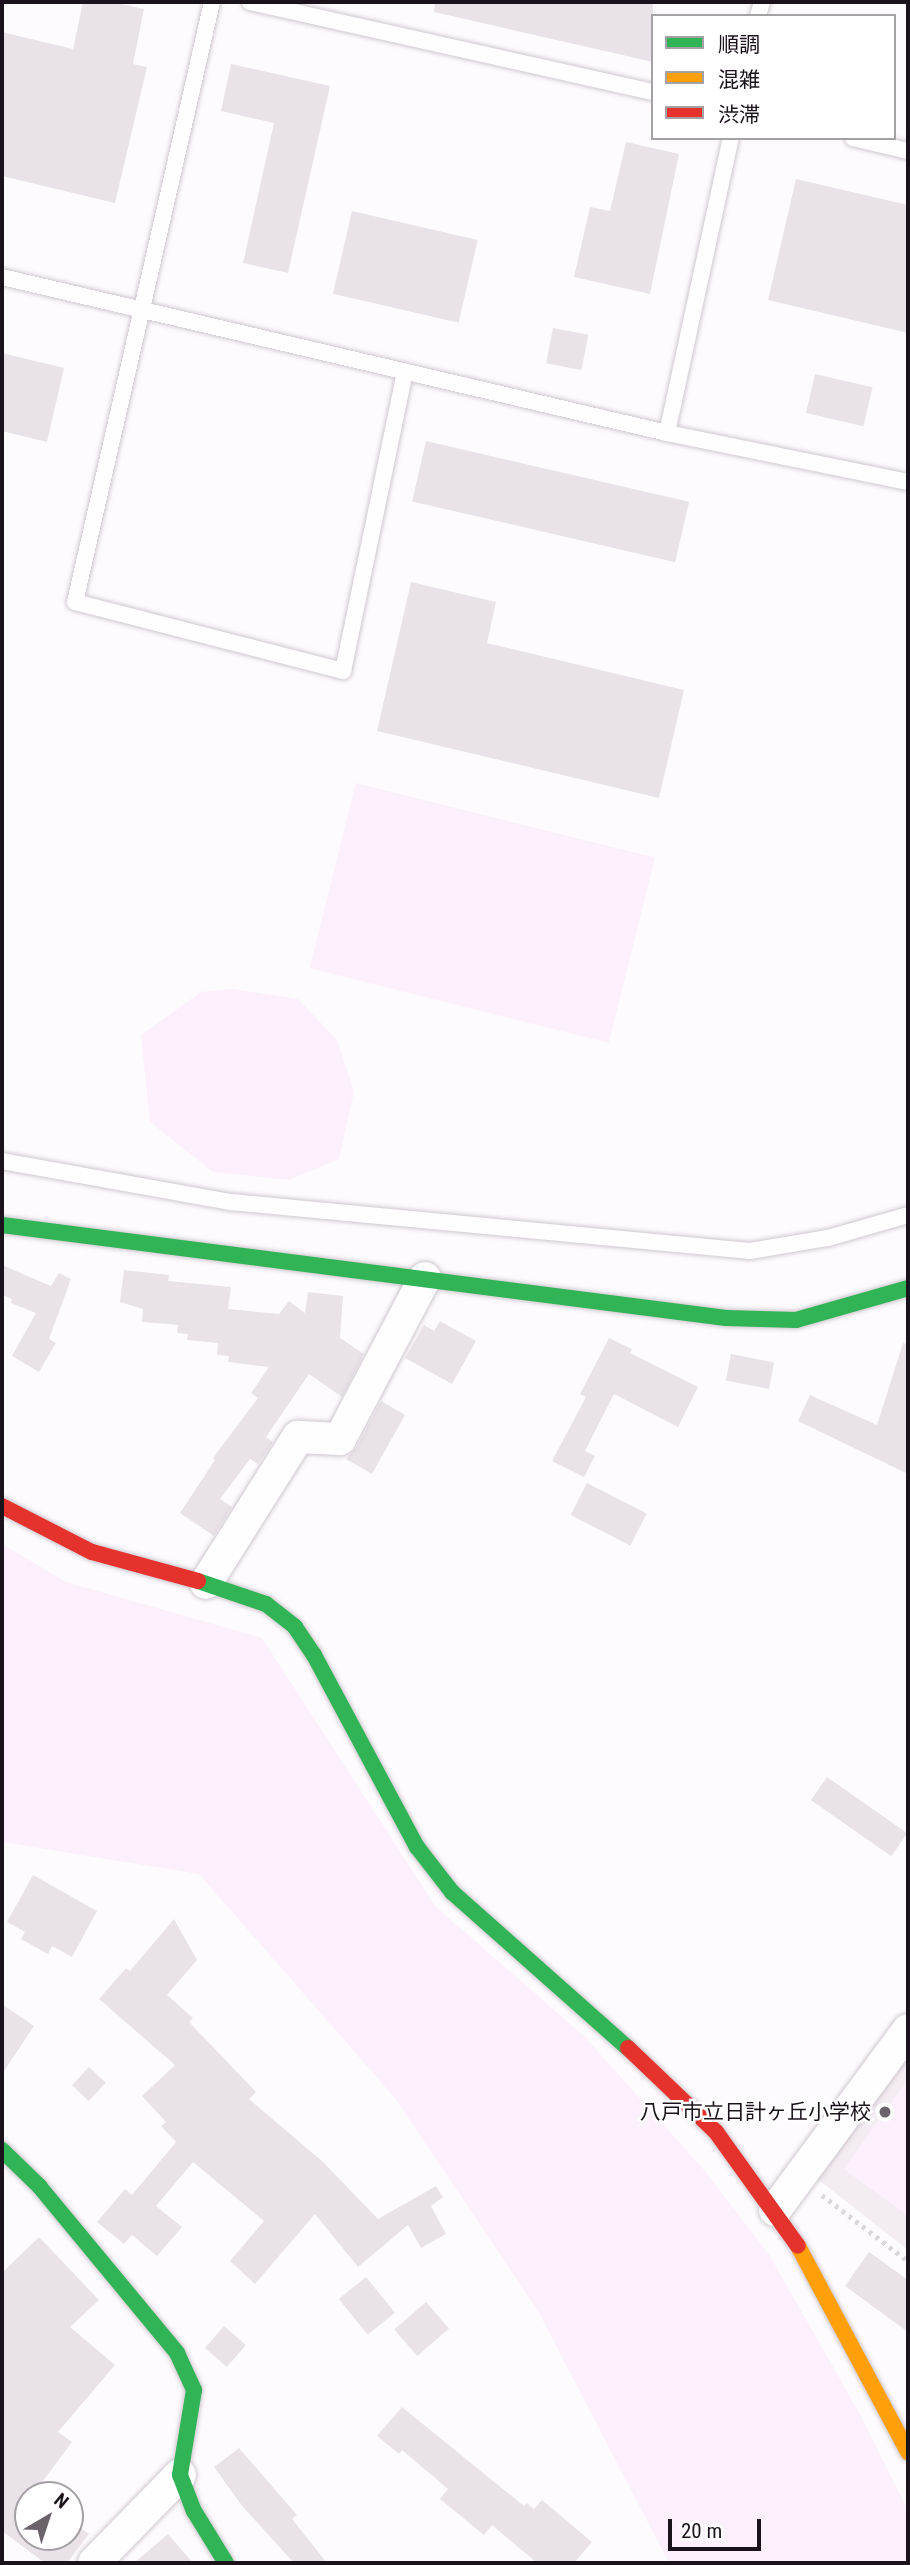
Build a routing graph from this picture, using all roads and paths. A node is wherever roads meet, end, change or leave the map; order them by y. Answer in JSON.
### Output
{"nodes":[{"id":1,"x":212,"y":2,"type":"edge"},
{"id":2,"x":250,"y":2,"type":"edge"},
{"id":3,"x":651,"y":92,"type":"edge"},
{"id":4,"x":731,"y":140,"type":"edge"},
{"id":5,"x":861,"y":140,"type":"edge"},
{"id":6,"x":908,"y":151,"type":"edge"},
{"id":7,"x":2,"y":277,"type":"edge"},
{"id":8,"x":141,"y":308,"type":"junction"},
{"id":9,"x":405,"y":371,"type":"junction"},
{"id":10,"x":667,"y":433,"type":"junction"},
{"id":11,"x":908,"y":482,"type":"edge"},
{"id":12,"x":2,"y":1161,"type":"edge"},
{"id":13,"x":908,"y":1215,"type":"edge"},
{"id":14,"x":2,"y":1225,"type":"edge"},
{"id":15,"x":425,"y":1278,"type":"junction"},
{"id":16,"x":908,"y":1288,"type":"edge"},
{"id":17,"x":2,"y":1506,"type":"edge"},
{"id":18,"x":206,"y":1583,"type":"junction"},
{"id":19,"x":908,"y":2030,"type":"edge"},
{"id":20,"x":2,"y":2150,"type":"edge"},
{"id":21,"x":800,"y":2177,"type":"junction"},
{"id":22,"x":775,"y":2210,"type":"junction"},
{"id":23,"x":908,"y":2261,"type":"edge"},
{"id":24,"x":908,"y":2452,"type":"edge"},
{"id":25,"x":180,"y":2475,"type":"junction"},
{"id":26,"x":94,"y":2563,"type":"edge"},
{"id":27,"x":226,"y":2563,"type":"edge"}],
"edges":[{"from":1,"to":8,"type":"lane"},
{"from":2,"to":3,"type":"lane"},
{"from":4,"to":10,"type":"lane"},
{"from":5,"to":6,"type":"lane"},
{"from":7,"to":8,"type":"lane"},
{"from":8,"to":9,"type":"lane"},
{"from":8,"to":9,"type":"lane"},
{"from":9,"to":10,"type":"lane"},
{"from":10,"to":11,"type":"lane"},
{"from":12,"to":13,"type":"lane"},
{"from":14,"to":15,"type":"street"},
{"from":15,"to":16,"type":"street"},
{"from":15,"to":18,"type":"street"},
{"from":17,"to":18,"type":"street"},
{"from":18,"to":22,"type":"street"},
{"from":19,"to":21,"type":"street"},
{"from":20,"to":25,"type":"street"},
{"from":21,"to":22,"type":"street"},
{"from":21,"to":23,"type":"path"},
{"from":22,"to":24,"type":"street"},
{"from":25,"to":26,"type":"street"},
{"from":25,"to":27,"type":"street"}]}
